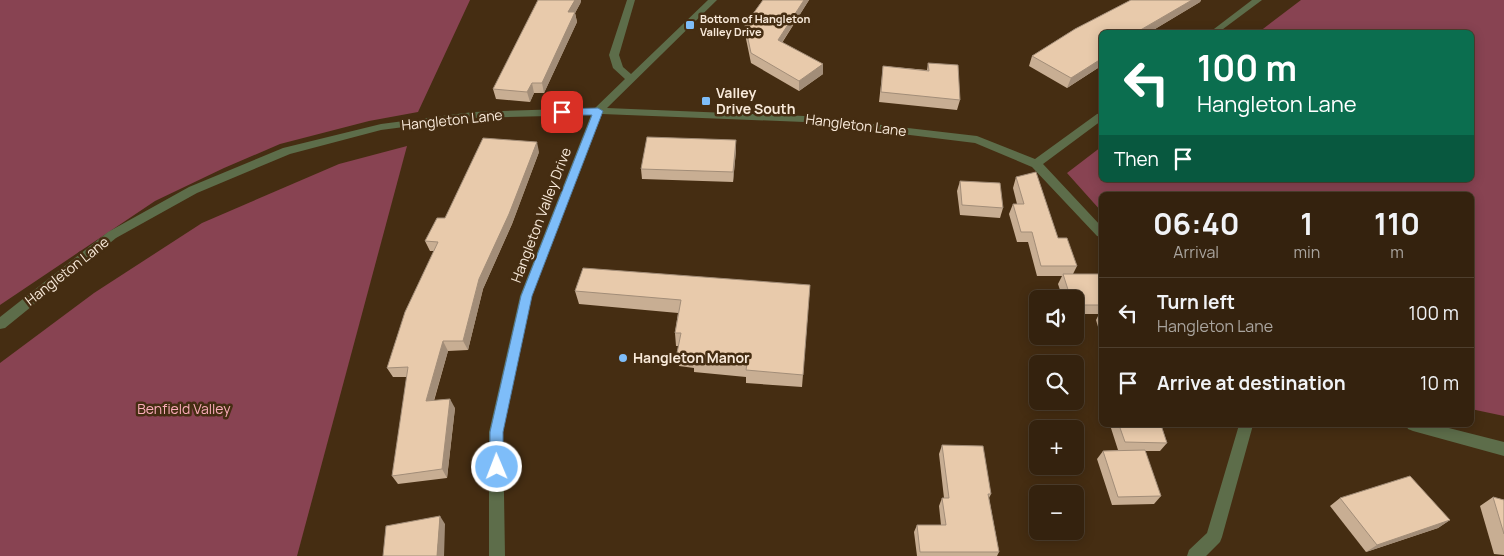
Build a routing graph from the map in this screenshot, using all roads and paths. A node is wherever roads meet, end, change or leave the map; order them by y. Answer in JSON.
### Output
{"nodes":[{"id":1,"x":631,"y":0,"type":"edge"},
{"id":2,"x":713,"y":0,"type":"edge"},
{"id":3,"x":1258,"y":0,"type":"edge"},
{"id":4,"x":1217,"y":30,"type":"edge"},
{"id":5,"x":632,"y":80,"type":"junction"},
{"id":6,"x":598,"y":111,"type":"junction"},
{"id":7,"x":1099,"y":117,"type":"edge"},
{"id":8,"x":1036,"y":164,"type":"junction"},
{"id":9,"x":1099,"y":231,"type":"edge"},
{"id":10,"x":0,"y":324,"type":"edge"},
{"id":11,"x":1245,"y":427,"type":"edge"},
{"id":12,"x":1421,"y":427,"type":"edge"},
{"id":13,"x":1504,"y":449,"type":"edge"},
{"id":14,"x":497,"y":556,"type":"edge"},
{"id":15,"x":1195,"y":556,"type":"edge"}],
"edges":[{"from":1,"to":5,"type":"street"},
{"from":2,"to":5,"type":"street","name":"Hangleton Valley Drive"},
{"from":3,"to":4,"type":"street"},
{"from":5,"to":6,"type":"street","name":"Hangleton Valley Drive"},
{"from":6,"to":8,"type":"street","name":"Hangleton Lane"},
{"from":6,"to":10,"type":"street","name":"Hangleton Lane"},
{"from":6,"to":14,"type":"street","name":"Hangleton Valley Drive"},
{"from":7,"to":8,"type":"street"},
{"from":8,"to":9,"type":"street","name":"Hangleton Lane"},
{"from":11,"to":15,"type":"street"},
{"from":12,"to":13,"type":"street"}]}
